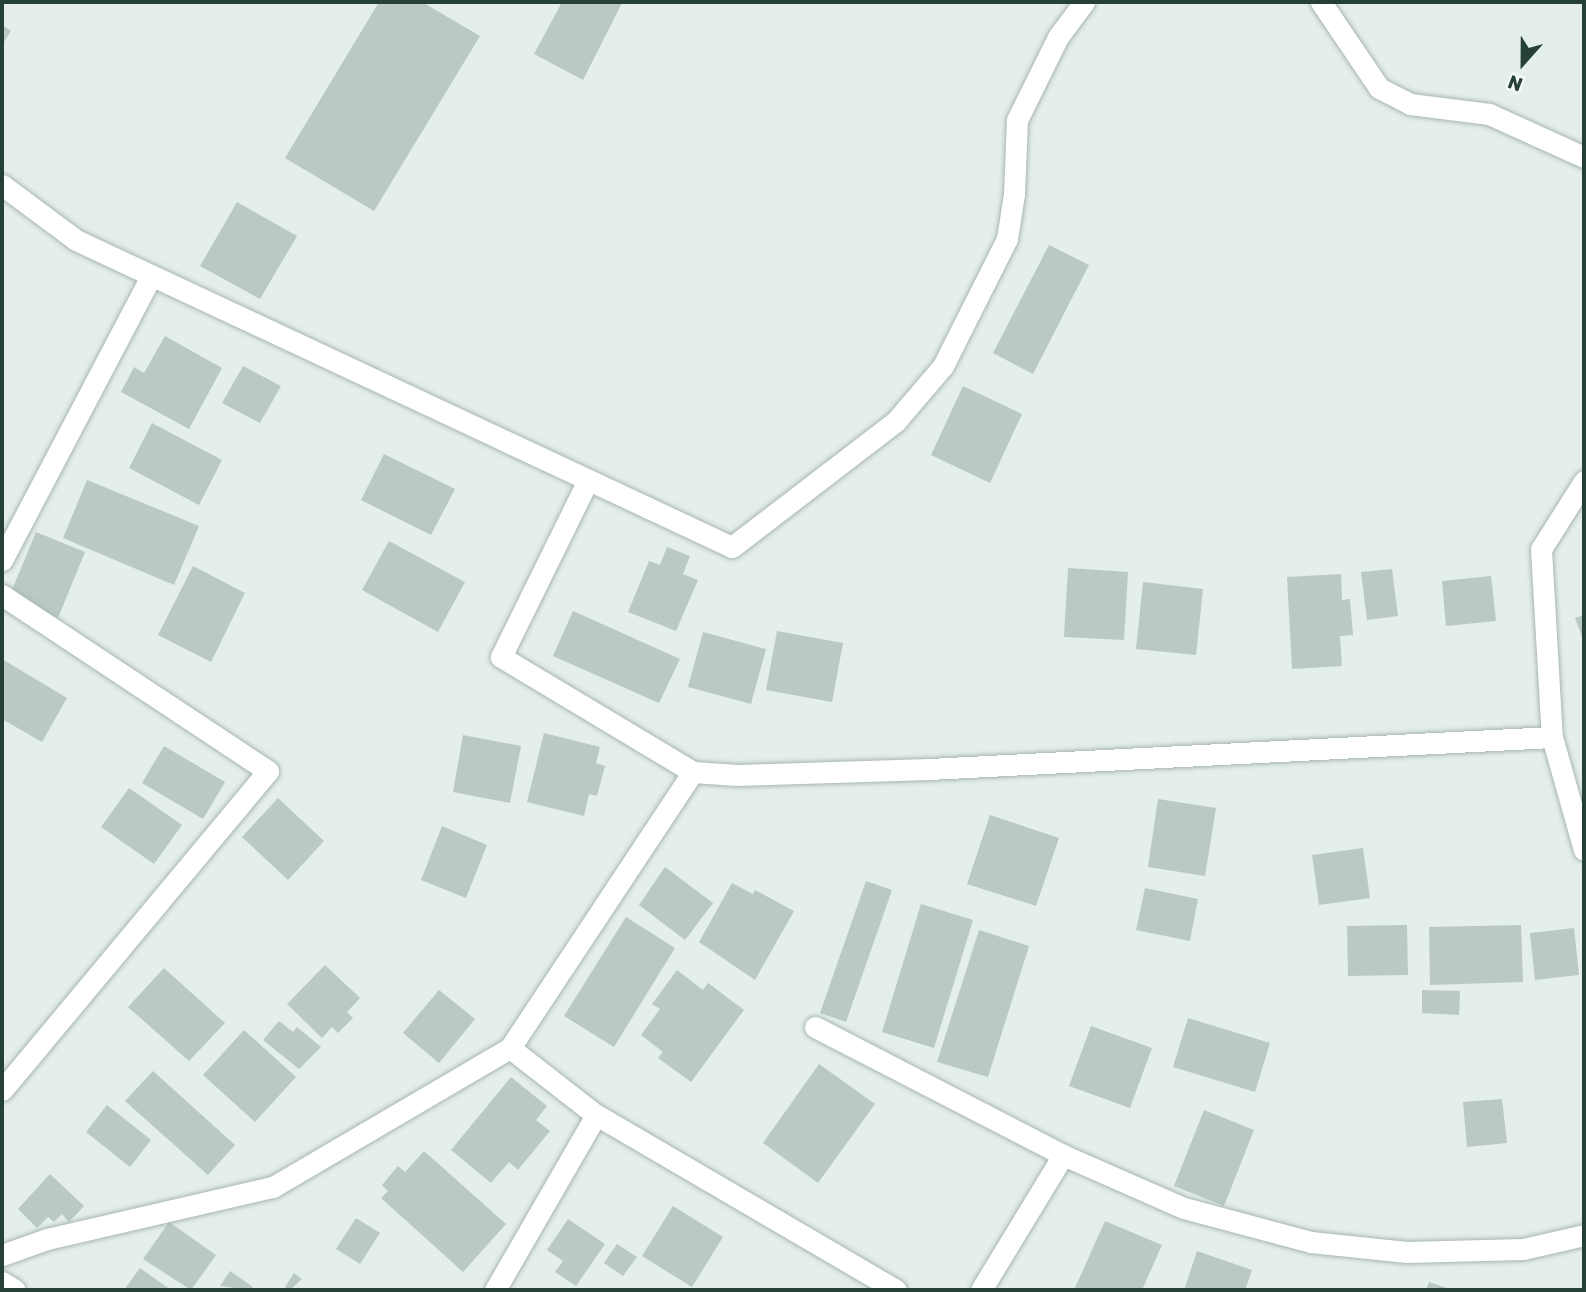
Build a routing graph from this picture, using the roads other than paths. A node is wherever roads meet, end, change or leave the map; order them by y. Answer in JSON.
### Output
{"nodes":[{"id":1,"x":1084,"y":2,"type":"edge"},
{"id":2,"x":1321,"y":2,"type":"edge"},
{"id":3,"x":1584,"y":157,"type":"edge"},
{"id":4,"x":2,"y":185,"type":"edge"},
{"id":5,"x":151,"y":276,"type":"junction"},
{"id":6,"x":588,"y":480,"type":"junction"},
{"id":7,"x":1584,"y":481,"type":"edge"},
{"id":8,"x":2,"y":560,"type":"edge"},
{"id":9,"x":2,"y":595,"type":"edge"},
{"id":10,"x":1552,"y":737,"type":"junction"},
{"id":11,"x":692,"y":772,"type":"junction"},
{"id":12,"x":1584,"y":850,"type":"edge"},
{"id":13,"x":815,"y":1027,"type":"dead end"},
{"id":14,"x":510,"y":1048,"type":"junction"},
{"id":15,"x":2,"y":1090,"type":"edge"},
{"id":16,"x":596,"y":1115,"type":"junction"},
{"id":17,"x":1063,"y":1155,"type":"junction"},
{"id":18,"x":1584,"y":1235,"type":"edge"},
{"id":19,"x":2,"y":1255,"type":"edge"},
{"id":20,"x":2,"y":1282,"type":"edge"},
{"id":21,"x":15,"y":1290,"type":"edge"},
{"id":22,"x":495,"y":1290,"type":"edge"},
{"id":23,"x":896,"y":1290,"type":"edge"},
{"id":24,"x":981,"y":1290,"type":"edge"}],
"edges":[{"from":1,"to":6,"type":"street"},
{"from":2,"to":3,"type":"street"},
{"from":4,"to":5,"type":"street"},
{"from":5,"to":6,"type":"street"},
{"from":5,"to":8,"type":"street"},
{"from":6,"to":11,"type":"street"},
{"from":7,"to":10,"type":"street"},
{"from":9,"to":15,"type":"street"},
{"from":10,"to":11,"type":"street"},
{"from":10,"to":12,"type":"street"},
{"from":11,"to":14,"type":"street"},
{"from":13,"to":17,"type":"street"},
{"from":14,"to":16,"type":"street"},
{"from":14,"to":19,"type":"street"},
{"from":16,"to":22,"type":"street"},
{"from":16,"to":23,"type":"street"},
{"from":17,"to":18,"type":"street"},
{"from":17,"to":24,"type":"street"},
{"from":20,"to":21,"type":"street"}]}
